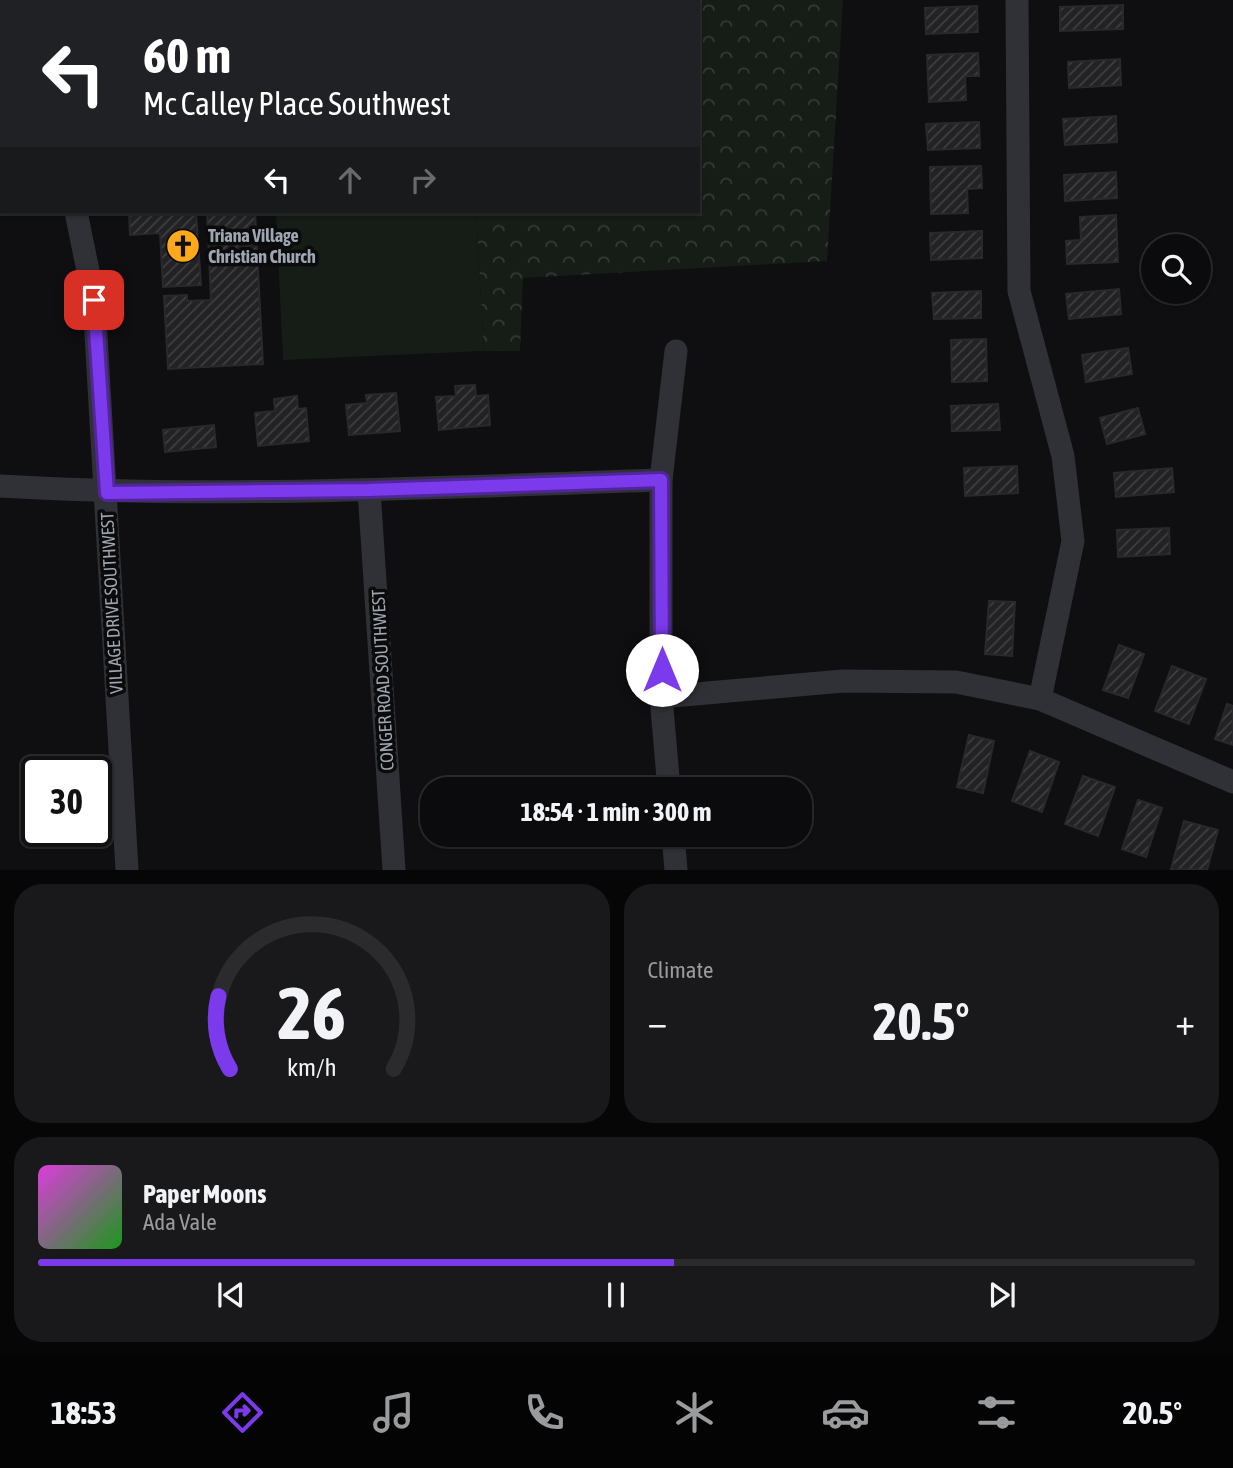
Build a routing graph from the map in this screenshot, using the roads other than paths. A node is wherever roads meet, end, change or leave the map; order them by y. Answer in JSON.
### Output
{"nodes":[{"id":1,"x":1017,"y":0,"type":"edge"},
{"id":2,"x":76,"y":214,"type":"edge"},
{"id":3,"x":676,"y":351,"type":"dead end"},
{"id":4,"x":661,"y":480,"type":"junction"},
{"id":5,"x":0,"y":486,"type":"edge"},
{"id":6,"x":369,"y":490,"type":"junction"},
{"id":7,"x":107,"y":493,"type":"junction"},
{"id":8,"x":662,"y":697,"type":"junction"},
{"id":9,"x":1040,"y":699,"type":"junction"},
{"id":10,"x":668,"y":777,"type":"edge"},
{"id":11,"x":1233,"y":782,"type":"edge"},
{"id":12,"x":674,"y":847,"type":"edge"},
{"id":13,"x":127,"y":870,"type":"edge"},
{"id":14,"x":394,"y":870,"type":"edge"},
{"id":15,"x":676,"y":870,"type":"edge"}],
"edges":[{"from":1,"to":9,"type":"street"},
{"from":2,"to":7,"type":"street","name":"VILLAGE DRIVE SOUTHWEST"},
{"from":3,"to":4,"type":"street"},
{"from":4,"to":6,"type":"street"},
{"from":4,"to":8,"type":"street"},
{"from":5,"to":7,"type":"street"},
{"from":6,"to":7,"type":"street"},
{"from":6,"to":14,"type":"street","name":"CONGER ROAD SOUTHWEST"},
{"from":7,"to":13,"type":"street","name":"VILLAGE DRIVE SOUTHWEST"},
{"from":8,"to":9,"type":"street"},
{"from":8,"to":10,"type":"street"},
{"from":9,"to":11,"type":"street"},
{"from":12,"to":15,"type":"street"}]}
